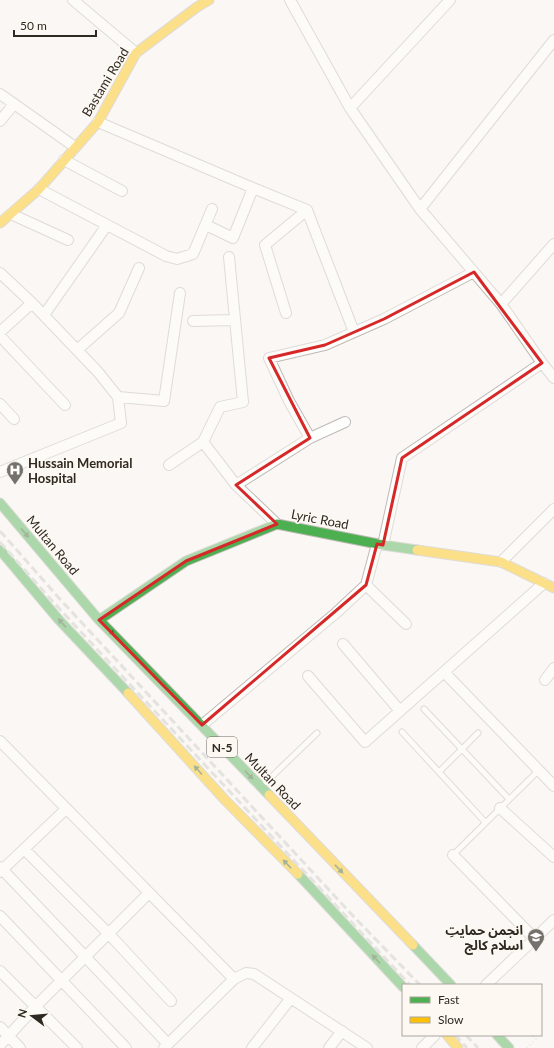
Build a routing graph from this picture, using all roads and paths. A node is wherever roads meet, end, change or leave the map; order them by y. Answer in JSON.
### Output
{"nodes":[{"id":1,"x":73,"y":0,"type":"edge"},
{"id":2,"x":209,"y":0,"type":"edge"},
{"id":3,"x":290,"y":0,"type":"edge"},
{"id":4,"x":450,"y":0,"type":"edge"},
{"id":5,"x":194,"y":3,"type":"edge"},
{"id":6,"x":554,"y":40,"type":"edge"},
{"id":7,"x":136,"y":53,"type":"junction"},
{"id":8,"x":0,"y":94,"type":"edge"},
{"id":9,"x":14,"y":104,"type":"junction"},
{"id":10,"x":350,"y":108,"type":"junction"},
{"id":11,"x":0,"y":121,"type":"edge"},
{"id":12,"x":98,"y":122,"type":"junction"},
{"id":13,"x":75,"y":147,"type":"junction"},
{"id":14,"x":64,"y":160,"type":"junction"},
{"id":15,"x":252,"y":188,"type":"junction"},
{"id":16,"x":39,"y":189,"type":"junction"},
{"id":17,"x":122,"y":191,"type":"dead end"},
{"id":18,"x":212,"y":209,"type":"dead end"},
{"id":19,"x":420,"y":209,"type":"junction"},
{"id":20,"x":307,"y":210,"type":"junction"},
{"id":21,"x":11,"y":214,"type":"junction"},
{"id":22,"x":0,"y":224,"type":"edge"},
{"id":23,"x":107,"y":225,"type":"junction"},
{"id":24,"x":206,"y":225,"type":"junction"},
{"id":25,"x":68,"y":240,"type":"dead end"},
{"id":26,"x":554,"y":244,"type":"edge"},
{"id":27,"x":229,"y":256,"type":"dead end"},
{"id":28,"x":140,"y":268,"type":"dead end"},
{"id":29,"x":474,"y":272,"type":"junction"},
{"id":30,"x":0,"y":273,"type":"edge"},
{"id":31,"x":180,"y":293,"type":"dead end"},
{"id":32,"x":32,"y":303,"type":"junction"},
{"id":33,"x":500,"y":304,"type":"junction"},
{"id":34,"x":286,"y":312,"type":"dead end"},
{"id":35,"x":44,"y":316,"type":"junction"},
{"id":36,"x":235,"y":320,"type":"junction"},
{"id":37,"x":193,"y":321,"type":"dead end"},
{"id":38,"x":0,"y":332,"type":"edge"},
{"id":39,"x":354,"y":332,"type":"junction"},
{"id":40,"x":0,"y":336,"type":"edge"},
{"id":41,"x":77,"y":350,"type":"junction"},
{"id":42,"x":542,"y":363,"type":"junction"},
{"id":43,"x":554,"y":378,"type":"edge"},
{"id":44,"x":118,"y":397,"type":"junction"},
{"id":45,"x":0,"y":404,"type":"edge"},
{"id":46,"x":65,"y":406,"type":"dead end"},
{"id":47,"x":14,"y":419,"type":"dead end"},
{"id":48,"x":345,"y":422,"type":"dead end"},
{"id":49,"x":310,"y":438,"type":"junction"},
{"id":50,"x":203,"y":442,"type":"junction"},
{"id":51,"x":169,"y":465,"type":"dead end"},
{"id":52,"x":0,"y":472,"type":"edge"},
{"id":53,"x":236,"y":486,"type":"junction"},
{"id":54,"x":0,"y":503,"type":"edge"},
{"id":55,"x":554,"y":509,"type":"edge"},
{"id":56,"x":277,"y":524,"type":"junction"},
{"id":57,"x":380,"y":545,"type":"junction"},
{"id":58,"x":0,"y":550,"type":"edge"},
{"id":59,"x":501,"y":562,"type":"junction"},
{"id":60,"x":544,"y":582,"type":"junction"},
{"id":61,"x":366,"y":585,"type":"junction"},
{"id":62,"x":554,"y":588,"type":"edge"},
{"id":63,"x":99,"y":620,"type":"junction"},
{"id":64,"x":406,"y":624,"type":"dead end"},
{"id":65,"x":343,"y":644,"type":"dead end"},
{"id":66,"x":554,"y":668,"type":"edge"},
{"id":67,"x":444,"y":672,"type":"junction"},
{"id":68,"x":308,"y":676,"type":"dead end"},
{"id":69,"x":546,"y":680,"type":"dead end"},
{"id":70,"x":424,"y":709,"type":"dead end"},
{"id":71,"x":400,"y":711,"type":"junction"},
{"id":72,"x":202,"y":725,"type":"junction"},
{"id":73,"x":402,"y":732,"type":"dead end"},
{"id":74,"x":478,"y":732,"type":"dead end"},
{"id":75,"x":317,"y":733,"type":"dead end"},
{"id":76,"x":0,"y":741,"type":"edge"},
{"id":77,"x":462,"y":749,"type":"junction"},
{"id":78,"x":539,"y":770,"type":"junction"},
{"id":79,"x":439,"y":772,"type":"junction"},
{"id":80,"x":554,"y":786,"type":"edge"},
{"id":81,"x":260,"y":787,"type":"junction"},
{"id":82,"x":509,"y":799,"type":"junction"},
{"id":83,"x":500,"y":808,"type":"junction"},
{"id":84,"x":66,"y":809,"type":"junction"},
{"id":85,"x":485,"y":822,"type":"junction"},
{"id":86,"x":24,"y":849,"type":"junction"},
{"id":87,"x":452,"y":855,"type":"joint"},
{"id":88,"x":554,"y":857,"type":"edge"},
{"id":89,"x":1,"y":870,"type":"edge"},
{"id":90,"x":149,"y":893,"type":"junction"},
{"id":91,"x":0,"y":916,"type":"edge"},
{"id":92,"x":554,"y":920,"type":"edge"},
{"id":93,"x":109,"y":934,"type":"junction"},
{"id":94,"x":534,"y":938,"type":"junction"},
{"id":95,"x":86,"y":957,"type":"junction"},
{"id":96,"x":0,"y":971,"type":"edge"},
{"id":97,"x":234,"y":979,"type":"junction"},
{"id":98,"x":62,"y":980,"type":"junction"},
{"id":99,"x":450,"y":984,"type":"edge"},
{"id":100,"x":487,"y":984,"type":"edge"},
{"id":101,"x":402,"y":986,"type":"edge"},
{"id":102,"x":291,"y":998,"type":"junction"},
{"id":103,"x":171,"y":1001,"type":"dead end"},
{"id":104,"x":36,"y":1006,"type":"junction"},
{"id":105,"x":0,"y":1027,"type":"edge"},
{"id":106,"x":342,"y":1031,"type":"junction"},
{"id":107,"x":9,"y":1036,"type":"junction"},
{"id":108,"x":434,"y":1036,"type":"edge"},
{"id":109,"x":448,"y":1036,"type":"edge"},
{"id":110,"x":498,"y":1036,"type":"edge"},
{"id":111,"x":533,"y":1036,"type":"edge"},
{"id":112,"x":0,"y":1045,"type":"edge"},
{"id":113,"x":166,"y":1046,"type":"edge"},
{"id":114,"x":20,"y":1048,"type":"edge"},
{"id":115,"x":77,"y":1048,"type":"edge"},
{"id":116,"x":126,"y":1048,"type":"edge"},
{"id":117,"x":252,"y":1048,"type":"edge"},
{"id":118,"x":329,"y":1048,"type":"edge"},
{"id":119,"x":367,"y":1048,"type":"edge"},
{"id":120,"x":422,"y":1048,"type":"edge"},
{"id":121,"x":458,"y":1048,"type":"edge"},
{"id":122,"x":508,"y":1048,"type":"edge"},
{"id":123,"x":527,"y":1048,"type":"edge"}],
"edges":[{"from":1,"to":7,"type":"street"},
{"from":2,"to":5,"type":"main road","name":"Bastami Road"},
{"from":3,"to":10,"type":"street"},
{"from":4,"to":10,"type":"street"},
{"from":5,"to":7,"type":"main road","name":"Bastami Road"},
{"from":6,"to":19,"type":"street"},
{"from":7,"to":12,"type":"main road","name":"Bastami Road"},
{"from":8,"to":9,"type":"street"},
{"from":9,"to":11,"type":"street"},
{"from":9,"to":13,"type":"street"},
{"from":10,"to":19,"type":"street"},
{"from":12,"to":13,"type":"main road","name":"Bastami Road"},
{"from":12,"to":15,"type":"street"},
{"from":13,"to":14,"type":"main road","name":"Bastami Road"},
{"from":14,"to":16,"type":"main road","name":"Bastami Road"},
{"from":14,"to":17,"type":"street"},
{"from":15,"to":20,"type":"street"},
{"from":15,"to":24,"type":"street"},
{"from":16,"to":21,"type":"main road","name":"Bastami Road"},
{"from":16,"to":23,"type":"street"},
{"from":18,"to":24,"type":"street"},
{"from":19,"to":29,"type":"street"},
{"from":20,"to":34,"type":"street"},
{"from":20,"to":39,"type":"street"},
{"from":21,"to":22,"type":"main road","name":"Bastami Road"},
{"from":21,"to":25,"type":"street"},
{"from":23,"to":24,"type":"street"},
{"from":23,"to":35,"type":"street"},
{"from":26,"to":33,"type":"street"},
{"from":27,"to":36,"type":"street"},
{"from":28,"to":41,"type":"street"},
{"from":29,"to":33,"type":"street"},
{"from":29,"to":39,"type":"street"},
{"from":30,"to":32,"type":"street"},
{"from":31,"to":44,"type":"street"},
{"from":32,"to":35,"type":"street"},
{"from":32,"to":38,"type":"street"},
{"from":33,"to":42,"type":"street"},
{"from":35,"to":41,"type":"street"},
{"from":36,"to":37,"type":"street"},
{"from":36,"to":50,"type":"street"},
{"from":39,"to":49,"type":"street"},
{"from":40,"to":46,"type":"street"},
{"from":41,"to":44,"type":"street"},
{"from":42,"to":43,"type":"street"},
{"from":42,"to":57,"type":"street"},
{"from":44,"to":52,"type":"street"},
{"from":45,"to":47,"type":"street"},
{"from":48,"to":49,"type":"street"},
{"from":49,"to":53,"type":"street"},
{"from":50,"to":51,"type":"street"},
{"from":50,"to":53,"type":"street"},
{"from":53,"to":56,"type":"street"},
{"from":54,"to":63,"type":"main road","name":"Multan Road","number":"N-5","one_way":true},
{"from":55,"to":59,"type":"street"},
{"from":56,"to":57,"type":"main road","name":"Lyric Road"},
{"from":56,"to":63,"type":"main road","name":"Lyric Road"},
{"from":57,"to":59,"type":"main road","name":"Lyric Road"},
{"from":57,"to":61,"type":"street"},
{"from":101,"to":58,"type":"main road","number":"N-5","one_way":true},
{"from":59,"to":60,"type":"main road","name":"Lyric Road"},
{"from":60,"to":62,"type":"main road","name":"Lyric Road"},
{"from":60,"to":67,"type":"street"},
{"from":61,"to":64,"type":"street"},
{"from":61,"to":72,"type":"street"},
{"from":63,"to":72,"type":"main road","name":"Multan Road","number":"N-5","one_way":true},
{"from":65,"to":71,"type":"street"},
{"from":66,"to":69,"type":"street"},
{"from":67,"to":71,"type":"street"},
{"from":67,"to":78,"type":"street"},
{"from":68,"to":71,"type":"street"},
{"from":70,"to":77,"type":"lane"},
{"from":72,"to":81,"type":"main road","name":"Multan Road","number":"N-5","one_way":true},
{"from":73,"to":79,"type":"lane"},
{"from":74,"to":77,"type":"lane"},
{"from":75,"to":81,"type":"lane"},
{"from":76,"to":84,"type":"street"},
{"from":77,"to":79,"type":"lane"},
{"from":77,"to":82,"type":"lane"},
{"from":78,"to":80,"type":"street"},
{"from":78,"to":82,"type":"lane"},
{"from":79,"to":85,"type":"lane"},
{"from":81,"to":99,"type":"main road","name":"Multan Road","number":"N-5","one_way":true},
{"from":82,"to":83,"type":"lane"},
{"from":83,"to":85,"type":"lane"},
{"from":83,"to":88,"type":"street"},
{"from":84,"to":86,"type":"street"},
{"from":84,"to":90,"type":"street"},
{"from":85,"to":87,"type":"lane"},
{"from":86,"to":89,"type":"street"},
{"from":86,"to":93,"type":"street"},
{"from":87,"to":94,"type":"street"},
{"from":89,"to":95,"type":"street"},
{"from":90,"to":93,"type":"street"},
{"from":90,"to":97,"type":"street"},
{"from":91,"to":98,"type":"street"},
{"from":92,"to":94,"type":"street"},
{"from":93,"to":95,"type":"street"},
{"from":93,"to":103,"type":"street"},
{"from":94,"to":100,"type":"street"},
{"from":95,"to":98,"type":"street"},
{"from":95,"to":113,"type":"street"},
{"from":96,"to":104,"type":"street"},
{"from":97,"to":102,"type":"street"},
{"from":97,"to":113,"type":"street"},
{"from":98,"to":104,"type":"street"},
{"from":98,"to":116,"type":"street"},
{"from":102,"to":106,"type":"street"},
{"from":102,"to":117,"type":"street"},
{"from":104,"to":107,"type":"street"},
{"from":104,"to":115,"type":"street"},
{"from":105,"to":107,"type":"street"},
{"from":106,"to":118,"type":"street"},
{"from":106,"to":119,"type":"street"},
{"from":107,"to":112,"type":"street"},
{"from":107,"to":114,"type":"street"},
{"from":108,"to":120,"type":"street"},
{"from":109,"to":121,"type":"main road"},
{"from":110,"to":122,"type":"main road"},
{"from":111,"to":123,"type":"path"}]}
